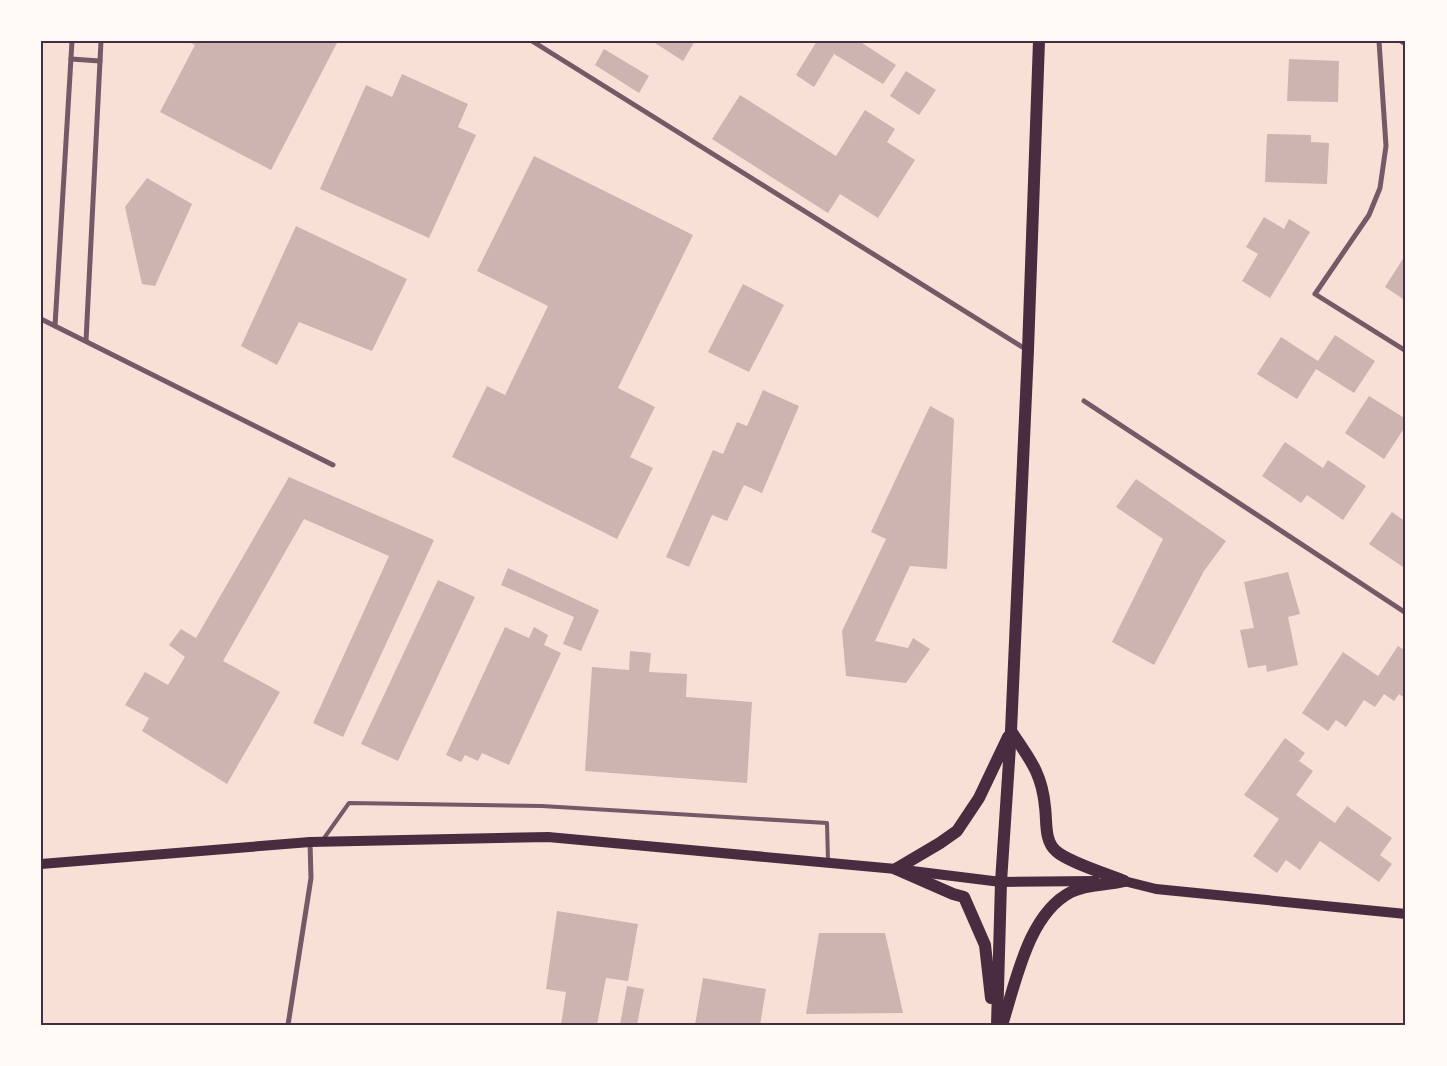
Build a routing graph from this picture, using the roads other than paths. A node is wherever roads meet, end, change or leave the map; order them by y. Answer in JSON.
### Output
{"nodes":[{"id":1,"x":72,"y":41,"type":"edge"},
{"id":2,"x":101,"y":41,"type":"edge"},
{"id":3,"x":532,"y":41,"type":"edge"},
{"id":4,"x":1039,"y":41,"type":"edge"},
{"id":5,"x":1379,"y":41,"type":"edge"},
{"id":6,"x":1401,"y":41,"type":"edge"},
{"id":7,"x":1406,"y":44,"type":"edge"},
{"id":8,"x":71,"y":59,"type":"junction"},
{"id":9,"x":100,"y":61,"type":"junction"},
{"id":10,"x":41,"y":320,"type":"edge"},
{"id":11,"x":54,"y":326,"type":"junction"},
{"id":12,"x":86,"y":341,"type":"junction"},
{"id":13,"x":1028,"y":350,"type":"junction"},
{"id":14,"x":1406,"y":351,"type":"edge"},
{"id":15,"x":1084,"y":402,"type":"dead end"},
{"id":16,"x":333,"y":465,"type":"dead end"},
{"id":17,"x":1406,"y":614,"type":"edge"},
{"id":18,"x":1011,"y":731,"type":"junction"},
{"id":19,"x":321,"y":841,"type":"junction"},
{"id":20,"x":310,"y":842,"type":"junction"},
{"id":21,"x":828,"y":863,"type":"junction"},
{"id":22,"x":41,"y":864,"type":"edge"},
{"id":23,"x":896,"y":868,"type":"junction"},
{"id":24,"x":1124,"y":881,"type":"junction"},
{"id":25,"x":1001,"y":882,"type":"junction"},
{"id":26,"x":1406,"y":914,"type":"edge"},
{"id":27,"x":288,"y":1025,"type":"edge"},
{"id":28,"x":995,"y":1025,"type":"edge"},
{"id":29,"x":1002,"y":1025,"type":"edge"}],
"edges":[{"from":1,"to":8,"type":"street"},
{"from":2,"to":9,"type":"street"},
{"from":3,"to":13,"type":"street"},
{"from":4,"to":13,"type":"main road"},
{"from":5,"to":14,"type":"street"},
{"from":6,"to":7,"type":"street"},
{"from":8,"to":9,"type":"street"},
{"from":8,"to":11,"type":"street"},
{"from":9,"to":12,"type":"street"},
{"from":10,"to":11,"type":"street"},
{"from":11,"to":12,"type":"street"},
{"from":12,"to":16,"type":"street"},
{"from":13,"to":18,"type":"main road"},
{"from":15,"to":17,"type":"street"},
{"from":18,"to":23,"type":"main road"},
{"from":18,"to":24,"type":"main road"},
{"from":18,"to":25,"type":"main road"},
{"from":19,"to":20,"type":"main road"},
{"from":19,"to":21,"type":"main road"},
{"from":19,"to":21,"type":"lane"},
{"from":20,"to":22,"type":"main road"},
{"from":20,"to":27,"type":"street"},
{"from":21,"to":23,"type":"main road"},
{"from":23,"to":25,"type":"main road"},
{"from":23,"to":28,"type":"main road"},
{"from":24,"to":25,"type":"main road"},
{"from":24,"to":26,"type":"main road"},
{"from":24,"to":29,"type":"main road"},
{"from":25,"to":28,"type":"main road"}]}
